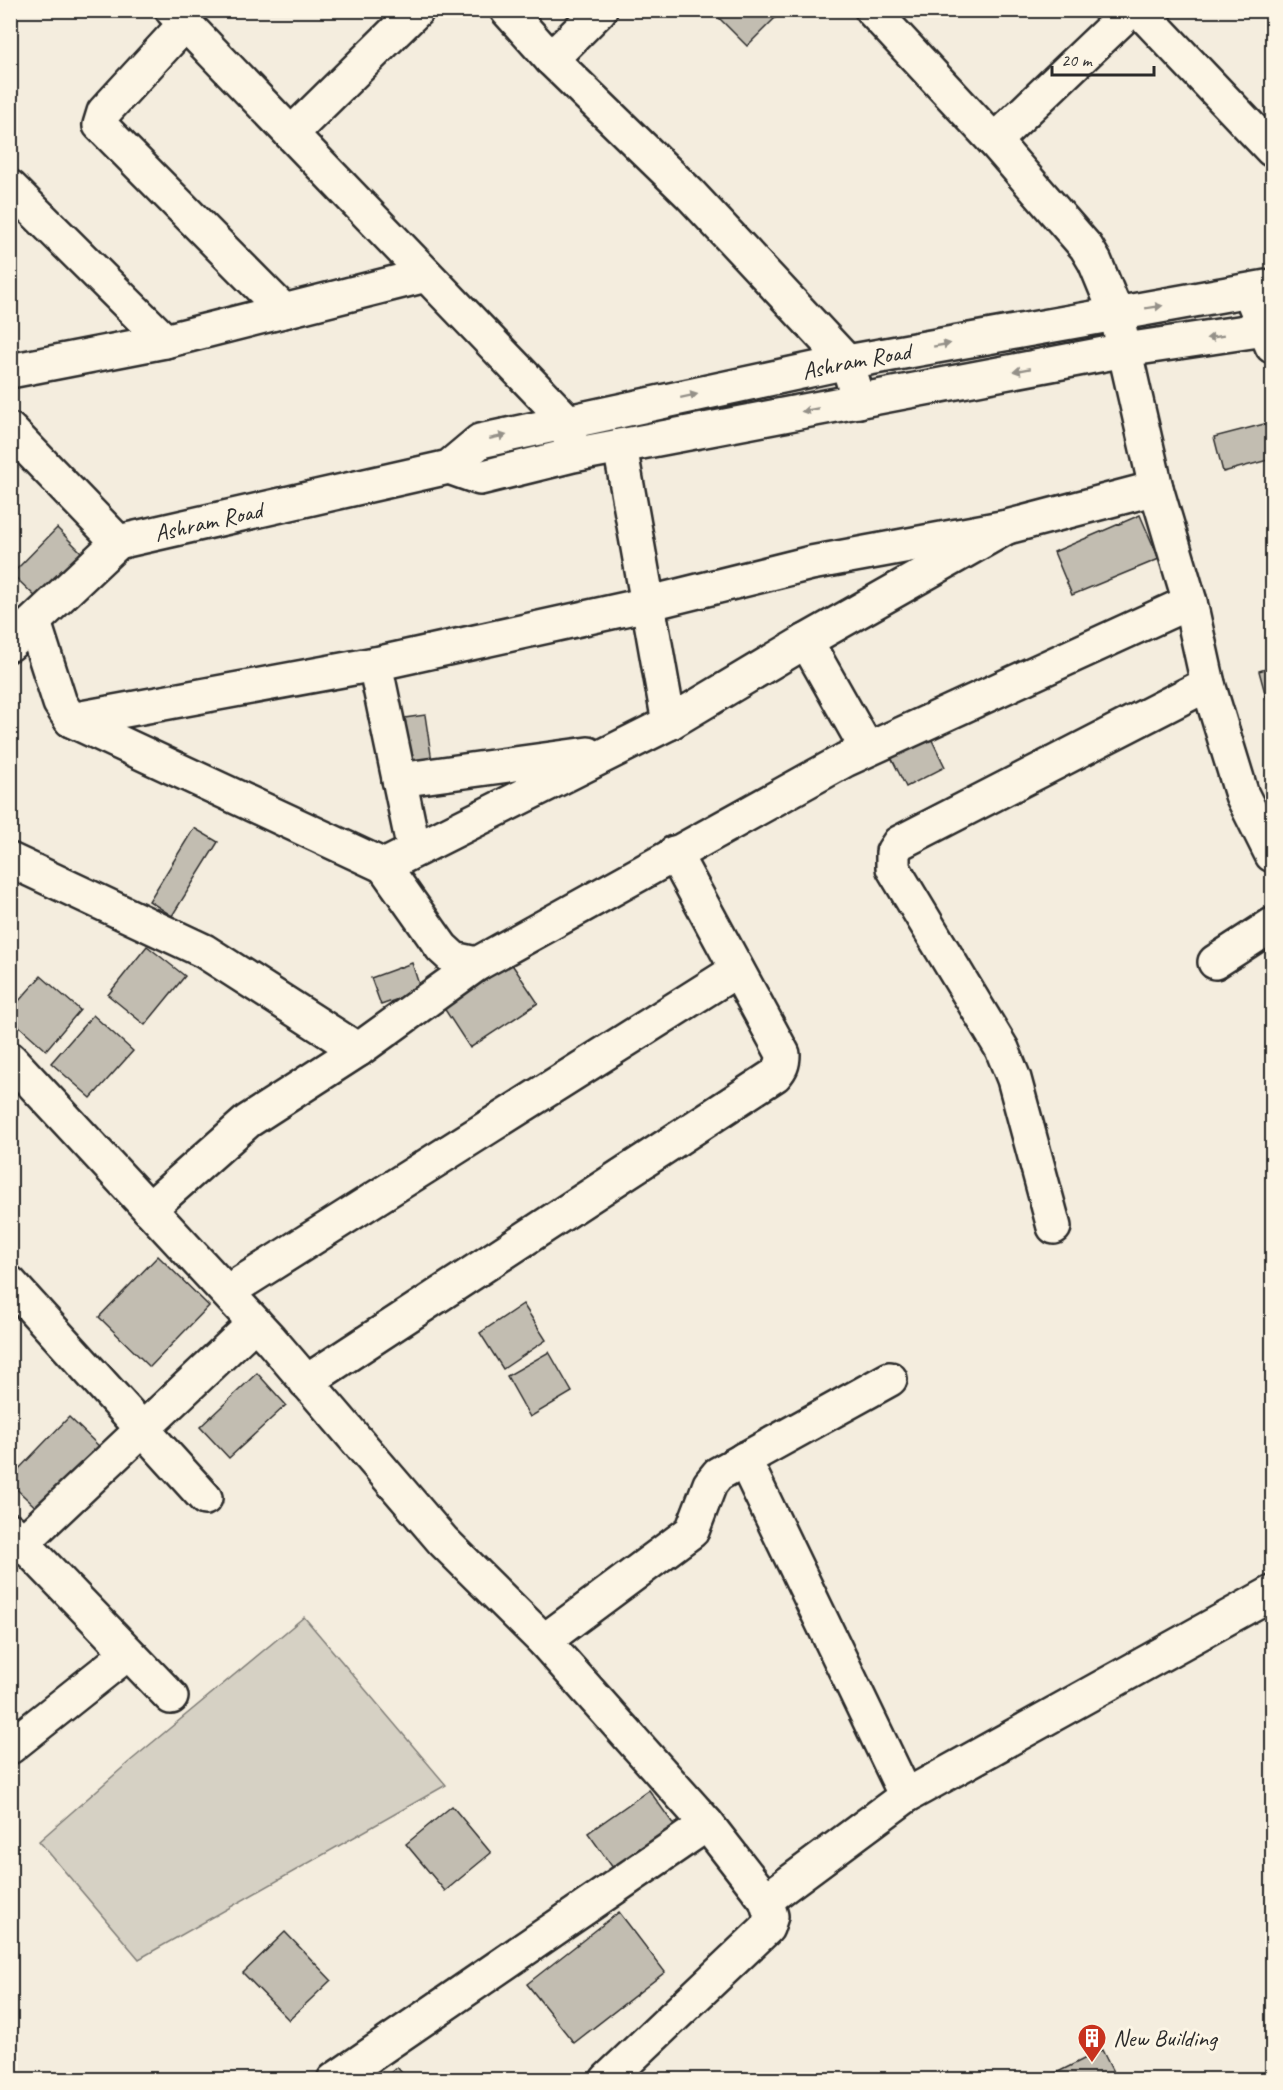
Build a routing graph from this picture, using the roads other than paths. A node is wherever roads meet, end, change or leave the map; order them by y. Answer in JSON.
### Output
{"nodes":[{"id":1,"x":417,"y":10,"type":"edge"},
{"id":2,"x":507,"y":10,"type":"edge"},
{"id":3,"x":600,"y":10,"type":"edge"},
{"id":4,"x":872,"y":10,"type":"edge"},
{"id":5,"x":1131,"y":10,"type":"edge"},
{"id":6,"x":1139,"y":10,"type":"edge"},
{"id":7,"x":179,"y":17,"type":"edge"},
{"id":8,"x":551,"y":59,"type":"junction"},
{"id":9,"x":291,"y":134,"type":"junction"},
{"id":10,"x":994,"y":141,"type":"junction"},
{"id":11,"x":1272,"y":150,"type":"edge"},
{"id":12,"x":10,"y":187,"type":"edge"},
{"id":13,"x":426,"y":275,"type":"junction"},
{"id":14,"x":1261,"y":289,"type":"edge"},
{"id":15,"x":284,"y":311,"type":"junction"},
{"id":16,"x":1116,"y":313,"type":"junction"},
{"id":17,"x":1270,"y":334,"type":"edge"},
{"id":18,"x":165,"y":341,"type":"junction"},
{"id":19,"x":1125,"y":350,"type":"junction"},
{"id":20,"x":847,"y":363,"type":"junction"},
{"id":21,"x":10,"y":371,"type":"edge"},
{"id":22,"x":859,"y":401,"type":"junction"},
{"id":23,"x":568,"y":422,"type":"junction"},
{"id":24,"x":10,"y":430,"type":"edge"},
{"id":25,"x":620,"y":446,"type":"junction"},
{"id":26,"x":573,"y":455,"type":"junction"},
{"id":27,"x":449,"y":466,"type":"junction"},
{"id":28,"x":1156,"y":488,"type":"junction"},
{"id":29,"x":1007,"y":527,"type":"junction"},
{"id":30,"x":118,"y":543,"type":"junction"},
{"id":31,"x":1190,"y":602,"type":"junction"},
{"id":32,"x":648,"y":604,"type":"junction"},
{"id":33,"x":34,"y":622,"type":"junction"},
{"id":34,"x":806,"y":641,"type":"junction"},
{"id":35,"x":10,"y":644,"type":"edge"},
{"id":36,"x":375,"y":664,"type":"junction"},
{"id":37,"x":1208,"y":684,"type":"junction"},
{"id":38,"x":71,"y":720,"type":"junction"},
{"id":39,"x":669,"y":723,"type":"junction"},
{"id":40,"x":867,"y":749,"type":"junction"},
{"id":41,"x":614,"y":751,"type":"junction"},
{"id":42,"x":399,"y":780,"type":"junction"},
{"id":43,"x":414,"y":850,"type":"junction"},
{"id":44,"x":674,"y":853,"type":"junction"},
{"id":45,"x":1272,"y":855,"type":"edge"},
{"id":46,"x":10,"y":860,"type":"edge"},
{"id":47,"x":384,"y":866,"type":"junction"},
{"id":48,"x":1272,"y":925,"type":"edge"},
{"id":49,"x":1215,"y":962,"type":"dead end"},
{"id":50,"x":477,"y":964,"type":"junction"},
{"id":51,"x":737,"y":970,"type":"junction"},
{"id":52,"x":358,"y":1050,"type":"junction"},
{"id":53,"x":10,"y":1059,"type":"edge"},
{"id":54,"x":149,"y":1209,"type":"junction"},
{"id":55,"x":1054,"y":1227,"type":"dead end"},
{"id":56,"x":10,"y":1283,"type":"edge"},
{"id":57,"x":228,"y":1292,"type":"junction"},
{"id":58,"x":255,"y":1323,"type":"junction"},
{"id":59,"x":890,"y":1379,"type":"dead end"},
{"id":60,"x":306,"y":1382,"type":"junction"},
{"id":61,"x":142,"y":1430,"type":"junction"},
{"id":62,"x":744,"y":1459,"type":"junction"},
{"id":63,"x":205,"y":1498,"type":"dead end"},
{"id":64,"x":16,"y":1537,"type":"edge"},
{"id":65,"x":1272,"y":1593,"type":"edge"},
{"id":66,"x":544,"y":1641,"type":"junction"},
{"id":67,"x":128,"y":1653,"type":"junction"},
{"id":68,"x":171,"y":1697,"type":"dead end"},
{"id":69,"x":10,"y":1747,"type":"edge"},
{"id":70,"x":906,"y":1796,"type":"junction"},
{"id":71,"x":706,"y":1824,"type":"junction"},
{"id":72,"x":766,"y":1900,"type":"junction"},
{"id":73,"x":334,"y":2079,"type":"edge"},
{"id":74,"x":607,"y":2079,"type":"edge"}],
"edges":[{"from":1,"to":9,"type":"street"},
{"from":2,"to":8,"type":"street"},
{"from":3,"to":8,"type":"street"},
{"from":4,"to":10,"type":"street"},
{"from":5,"to":10,"type":"street"},
{"from":6,"to":11,"type":"street"},
{"from":7,"to":9,"type":"street"},
{"from":7,"to":15,"type":"street"},
{"from":8,"to":20,"type":"street"},
{"from":9,"to":13,"type":"street"},
{"from":10,"to":16,"type":"street"},
{"from":12,"to":18,"type":"street"},
{"from":13,"to":15,"type":"street"},
{"from":13,"to":23,"type":"street"},
{"from":16,"to":14,"type":"street","name":"Ashram Road","one_way":true},
{"from":14,"to":17,"type":"street"},
{"from":15,"to":18,"type":"street"},
{"from":16,"to":19,"type":"street"},
{"from":20,"to":16,"type":"street","name":"Ashram Road","one_way":true},
{"from":17,"to":19,"type":"street","name":"Ashram Road","one_way":true},
{"from":18,"to":21,"type":"street"},
{"from":19,"to":22,"type":"street","name":"Ashram Road","one_way":true},
{"from":19,"to":28,"type":"street"},
{"from":20,"to":22,"type":"street"},
{"from":23,"to":20,"type":"street","name":"Ashram Road","one_way":true},
{"from":22,"to":25,"type":"street","name":"Ashram Road","one_way":true},
{"from":23,"to":26,"type":"street"},
{"from":27,"to":23,"type":"street","name":"Ashram Road","one_way":true},
{"from":24,"to":30,"type":"street"},
{"from":25,"to":26,"type":"street","name":"Ashram Road"},
{"from":25,"to":32,"type":"street"},
{"from":26,"to":27,"type":"street","name":"Ashram Road"},
{"from":27,"to":30,"type":"street","name":"Ashram Road"},
{"from":28,"to":29,"type":"street"},
{"from":28,"to":31,"type":"street"},
{"from":29,"to":32,"type":"street"},
{"from":29,"to":34,"type":"street"},
{"from":30,"to":33,"type":"street"},
{"from":31,"to":37,"type":"street"},
{"from":31,"to":40,"type":"street"},
{"from":32,"to":36,"type":"street"},
{"from":32,"to":39,"type":"street"},
{"from":33,"to":35,"type":"street"},
{"from":33,"to":38,"type":"street"},
{"from":34,"to":39,"type":"street"},
{"from":34,"to":40,"type":"street"},
{"from":36,"to":38,"type":"street"},
{"from":36,"to":42,"type":"street"},
{"from":37,"to":45,"type":"street"},
{"from":37,"to":55,"type":"street"},
{"from":38,"to":47,"type":"street"},
{"from":39,"to":41,"type":"street"},
{"from":40,"to":44,"type":"street"},
{"from":41,"to":42,"type":"street"},
{"from":41,"to":43,"type":"street"},
{"from":42,"to":43,"type":"street"},
{"from":43,"to":47,"type":"street"},
{"from":44,"to":50,"type":"street"},
{"from":44,"to":51,"type":"street"},
{"from":46,"to":52,"type":"street"},
{"from":47,"to":50,"type":"street"},
{"from":48,"to":49,"type":"street"},
{"from":50,"to":52,"type":"street"},
{"from":51,"to":57,"type":"street"},
{"from":51,"to":60,"type":"street"},
{"from":52,"to":54,"type":"street"},
{"from":53,"to":54,"type":"street"},
{"from":54,"to":57,"type":"street"},
{"from":56,"to":61,"type":"street"},
{"from":57,"to":58,"type":"street"},
{"from":58,"to":60,"type":"street"},
{"from":58,"to":61,"type":"street"},
{"from":59,"to":62,"type":"street"},
{"from":60,"to":66,"type":"street"},
{"from":61,"to":63,"type":"street"},
{"from":61,"to":64,"type":"street"},
{"from":62,"to":66,"type":"street"},
{"from":62,"to":70,"type":"street"},
{"from":64,"to":67,"type":"street"},
{"from":65,"to":70,"type":"street"},
{"from":66,"to":71,"type":"street"},
{"from":67,"to":68,"type":"street"},
{"from":67,"to":69,"type":"street"},
{"from":70,"to":72,"type":"street"},
{"from":71,"to":72,"type":"street"},
{"from":71,"to":73,"type":"street"},
{"from":72,"to":74,"type":"street"}]}
